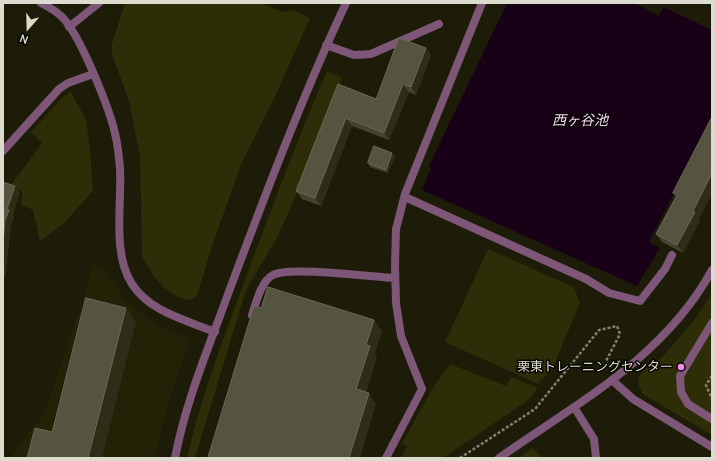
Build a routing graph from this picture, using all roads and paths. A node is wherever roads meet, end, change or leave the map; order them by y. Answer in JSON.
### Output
{"nodes":[{"id":1,"x":41,"y":3,"type":"edge"},
{"id":2,"x":100,"y":3,"type":"edge"},
{"id":3,"x":346,"y":3,"type":"edge"},
{"id":4,"x":482,"y":3,"type":"edge"},
{"id":5,"x":440,"y":24,"type":"dead end"},
{"id":6,"x":69,"y":27,"type":"junction"},
{"id":7,"x":326,"y":45,"type":"junction"},
{"id":8,"x":93,"y":74,"type":"junction"},
{"id":9,"x":3,"y":151,"type":"edge"},
{"id":10,"x":404,"y":197,"type":"junction"},
{"id":11,"x":672,"y":255,"type":"edge"},
{"id":12,"x":712,"y":270,"type":"edge"},
{"id":13,"x":396,"y":278,"type":"junction"},
{"id":14,"x":250,"y":323,"type":"edge"},
{"id":15,"x":712,"y":323,"type":"edge"},
{"id":16,"x":214,"y":332,"type":"junction"},
{"id":17,"x":608,"y":367,"type":"dead end"},
{"id":18,"x":712,"y":376,"type":"edge"},
{"id":19,"x":612,"y":380,"type":"junction"},
{"id":20,"x":712,"y":399,"type":"edge"},
{"id":21,"x":574,"y":407,"type":"junction"},
{"id":22,"x":712,"y":418,"type":"edge"},
{"id":23,"x":712,"y":447,"type":"edge"},
{"id":24,"x":175,"y":458,"type":"edge"},
{"id":25,"x":386,"y":458,"type":"edge"},
{"id":26,"x":460,"y":458,"type":"edge"},
{"id":27,"x":499,"y":458,"type":"edge"},
{"id":28,"x":596,"y":458,"type":"edge"}],
"edges":[{"from":1,"to":6,"type":"street"},
{"from":2,"to":6,"type":"street"},
{"from":3,"to":7,"type":"street"},
{"from":4,"to":10,"type":"street"},
{"from":5,"to":7,"type":"street"},
{"from":6,"to":8,"type":"street"},
{"from":7,"to":16,"type":"street"},
{"from":8,"to":9,"type":"street"},
{"from":8,"to":16,"type":"street"},
{"from":10,"to":11,"type":"street"},
{"from":10,"to":13,"type":"street"},
{"from":12,"to":19,"type":"street"},
{"from":13,"to":14,"type":"street"},
{"from":13,"to":25,"type":"street"},
{"from":15,"to":22,"type":"street"},
{"from":16,"to":24,"type":"street"},
{"from":17,"to":26,"type":"path"},
{"from":18,"to":20,"type":"path"},
{"from":19,"to":21,"type":"street"},
{"from":19,"to":23,"type":"street"},
{"from":21,"to":27,"type":"street"},
{"from":21,"to":28,"type":"street"}]}
